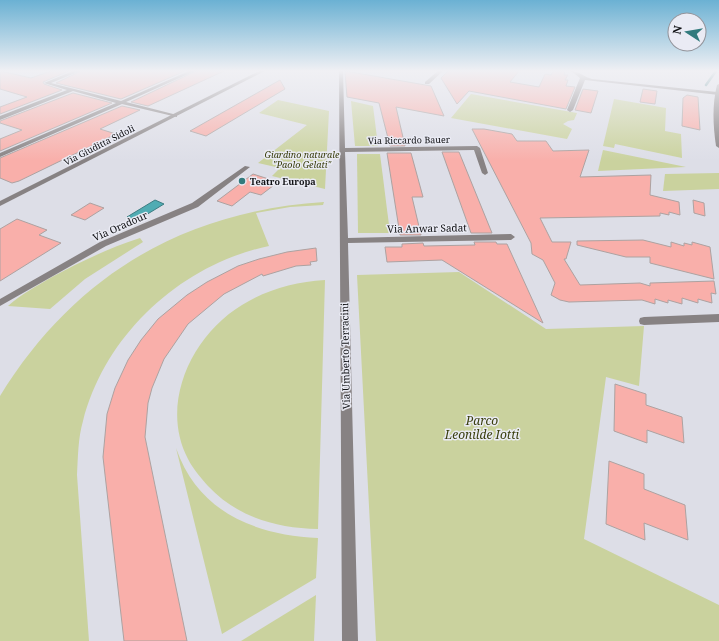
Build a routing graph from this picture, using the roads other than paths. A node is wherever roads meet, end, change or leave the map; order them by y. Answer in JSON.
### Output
{"nodes":[{"id":1,"x":44,"y":101,"type":"edge"},
{"id":2,"x":116,"y":101,"type":"edge"},
{"id":3,"x":205,"y":101,"type":"edge"},
{"id":4,"x":341,"y":101,"type":"edge"},
{"id":5,"x":574,"y":101,"type":"edge"},
{"id":6,"x":717,"y":101,"type":"edge"},
{"id":7,"x":120,"y":102,"type":"junction"},
{"id":8,"x":570,"y":110,"type":"dead end"},
{"id":9,"x":175,"y":116,"type":"junction"},
{"id":10,"x":0,"y":118,"type":"edge"},
{"id":11,"x":719,"y":146,"type":"edge"},
{"id":12,"x":342,"y":150,"type":"junction"},
{"id":13,"x":0,"y":155,"type":"edge"},
{"id":14,"x":247,"y":167,"type":"dead end"},
{"id":15,"x":485,"y":173,"type":"dead end"},
{"id":16,"x":51,"y":180,"type":"junction"},
{"id":17,"x":0,"y":204,"type":"edge"},
{"id":18,"x":0,"y":209,"type":"edge"},
{"id":19,"x":511,"y":238,"type":"dead end"},
{"id":20,"x":344,"y":241,"type":"junction"},
{"id":21,"x":0,"y":303,"type":"edge"},
{"id":22,"x":719,"y":318,"type":"edge"},
{"id":23,"x":644,"y":321,"type":"dead end"},
{"id":24,"x":350,"y":641,"type":"edge"}],
"edges":[{"from":1,"to":10,"type":"street"},
{"from":2,"to":7,"type":"street"},
{"from":3,"to":9,"type":"street","name":"Via Giuditta Sidoli"},
{"from":4,"to":12,"type":"street","name":"Via Umberto Terracini"},
{"from":5,"to":8,"type":"street"},
{"from":6,"to":11,"type":"street"},
{"from":7,"to":9,"type":"street"},
{"from":7,"to":13,"type":"street"},
{"from":9,"to":16,"type":"street","name":"Via Giuditta Sidoli"},
{"from":12,"to":15,"type":"street","name":"Via Riccardo Bauer"},
{"from":12,"to":20,"type":"street","name":"Via Umberto Terracini"},
{"from":14,"to":21,"type":"street","name":"Via Oradour"},
{"from":16,"to":17,"type":"street","name":"Via Giuditta Sidoli"},
{"from":16,"to":18,"type":"street","name":"Via Giuditta Sidoli"},
{"from":19,"to":20,"type":"street","name":"Via Anwar Sadat"},
{"from":20,"to":24,"type":"street","name":"Via Umberto Terracini"},
{"from":22,"to":23,"type":"street"}]}
